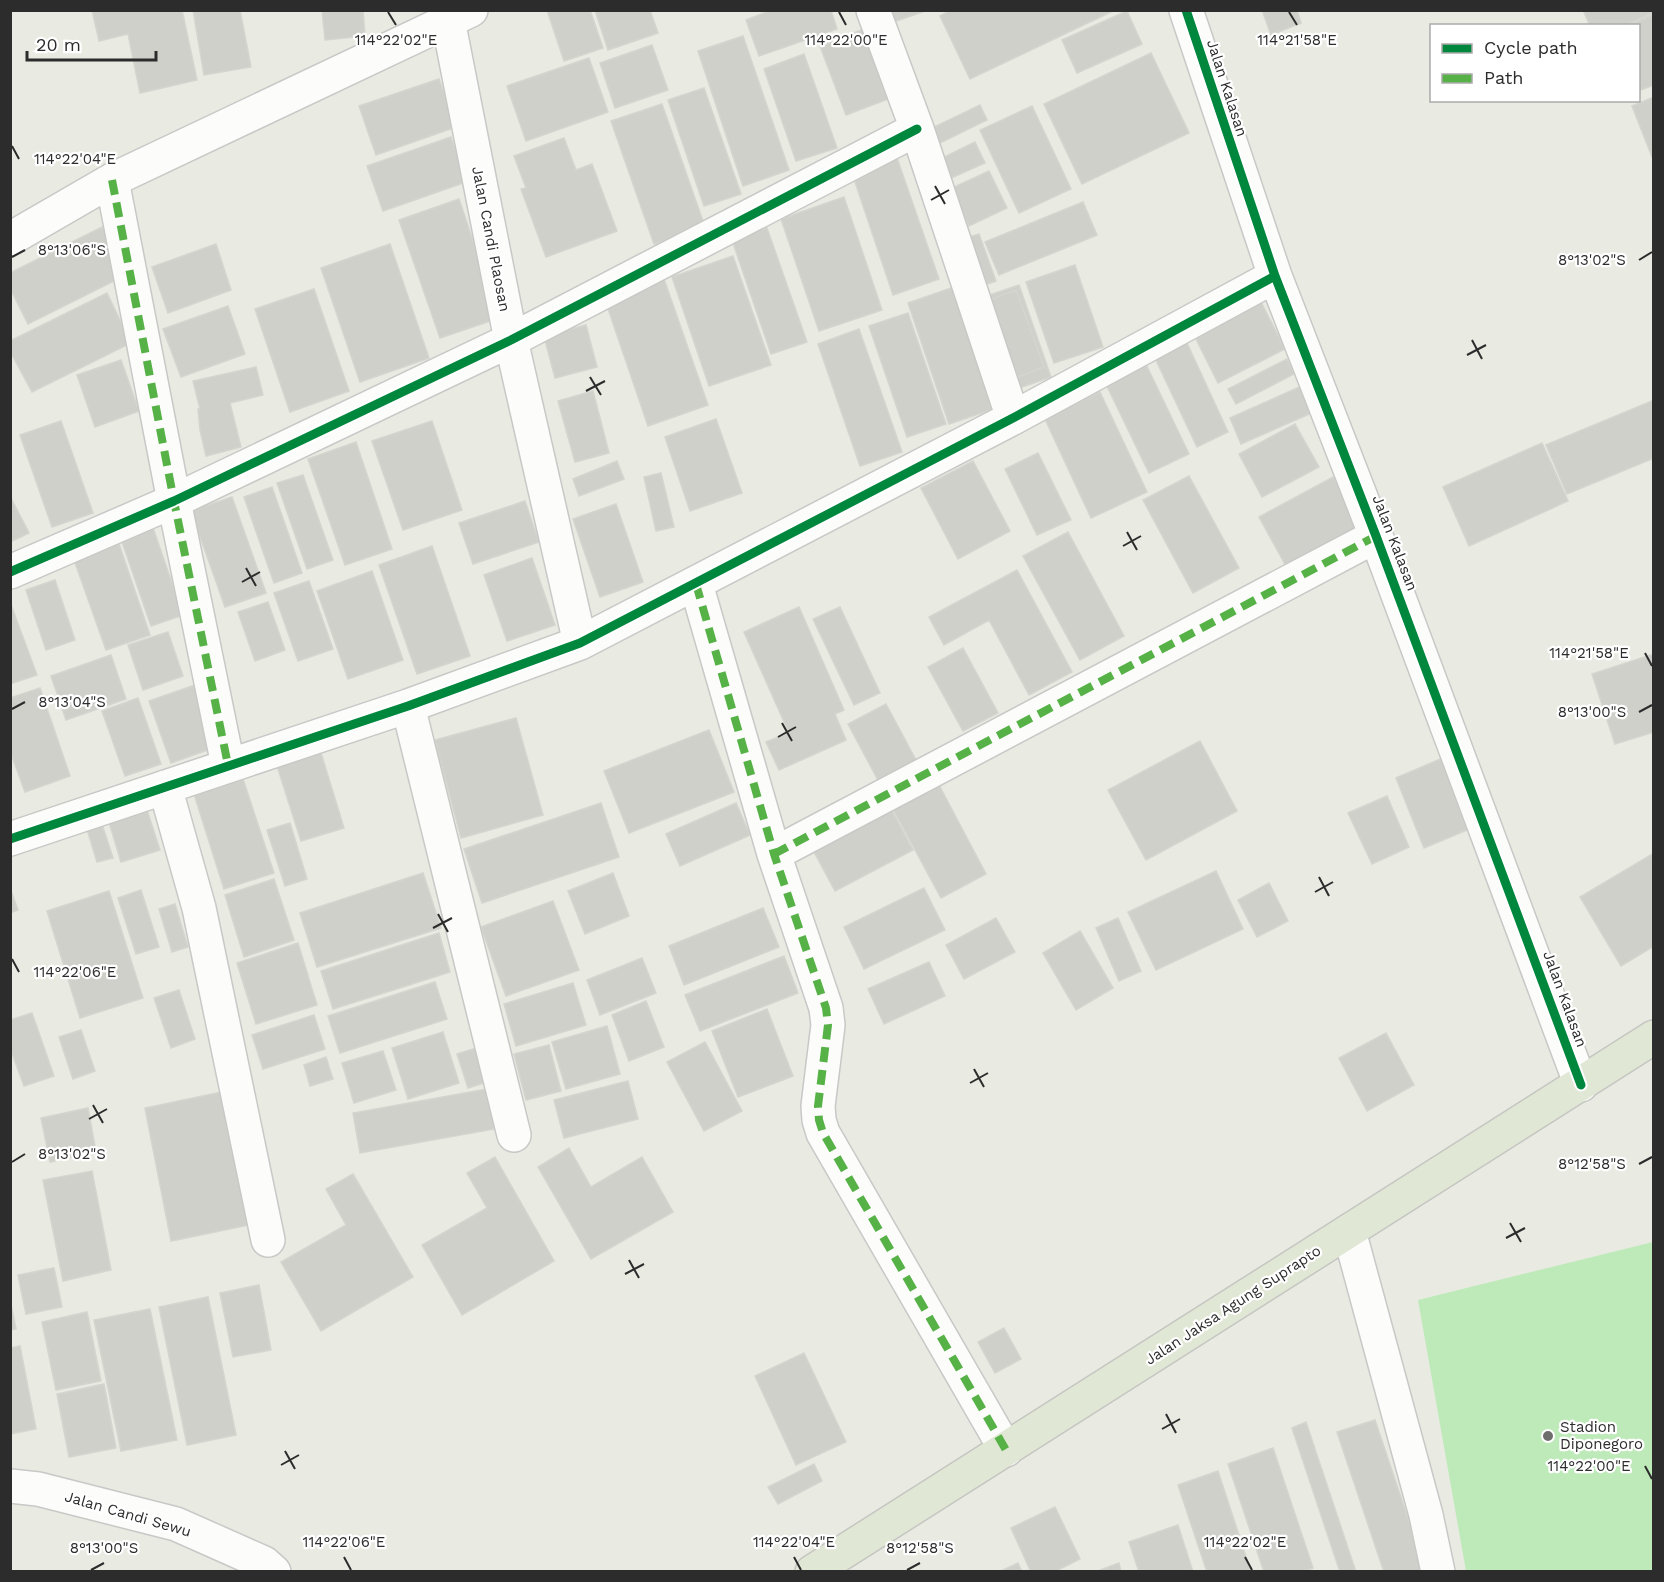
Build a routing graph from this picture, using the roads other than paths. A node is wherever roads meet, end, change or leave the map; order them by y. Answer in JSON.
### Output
{"nodes":[{"id":1,"x":873,"y":10,"type":"edge"},
{"id":2,"x":1186,"y":10,"type":"edge"},
{"id":3,"x":455,"y":14,"type":"edge"},
{"id":4,"x":917,"y":129,"type":"junction"},
{"id":5,"x":112,"y":180,"type":"junction"},
{"id":6,"x":10,"y":239,"type":"edge"},
{"id":7,"x":1275,"y":276,"type":"junction"},
{"id":8,"x":511,"y":340,"type":"junction"},
{"id":9,"x":1013,"y":418,"type":"junction"},
{"id":10,"x":174,"y":501,"type":"junction"},
{"id":11,"x":1376,"y":536,"type":"junction"},
{"id":12,"x":10,"y":572,"type":"edge"},
{"id":13,"x":696,"y":584,"type":"junction"},
{"id":14,"x":580,"y":643,"type":"junction"},
{"id":15,"x":408,"y":706,"type":"junction"},
{"id":16,"x":228,"y":765,"type":"junction"},
{"id":17,"x":165,"y":787,"type":"junction"},
{"id":18,"x":10,"y":839,"type":"edge"},
{"id":19,"x":774,"y":854,"type":"junction"},
{"id":20,"x":1653,"y":1037,"type":"edge"},
{"id":21,"x":1581,"y":1085,"type":"junction"},
{"id":22,"x":514,"y":1135,"type":"dead end"},
{"id":23,"x":1349,"y":1231,"type":"junction"},
{"id":24,"x":268,"y":1240,"type":"dead end"},
{"id":25,"x":1006,"y":1450,"type":"junction"},
{"id":26,"x":10,"y":1486,"type":"edge"},
{"id":27,"x":274,"y":1572,"type":"edge"},
{"id":28,"x":812,"y":1572,"type":"edge"},
{"id":29,"x":1438,"y":1572,"type":"edge"}],
"edges":[{"from":1,"to":4,"type":"street"},
{"from":2,"to":7,"type":"street","name":"Jalan Kalasan"},
{"from":3,"to":5,"type":"street"},
{"from":3,"to":8,"type":"street","name":"Jalan Candi Plaosan"},
{"from":4,"to":8,"type":"street"},
{"from":4,"to":9,"type":"street"},
{"from":5,"to":6,"type":"street"},
{"from":5,"to":10,"type":"street"},
{"from":7,"to":9,"type":"street"},
{"from":7,"to":11,"type":"street","name":"Jalan Kalasan"},
{"from":8,"to":10,"type":"street"},
{"from":8,"to":14,"type":"street","name":"Jalan Candi Plaosan"},
{"from":9,"to":13,"type":"street"},
{"from":10,"to":12,"type":"street"},
{"from":10,"to":16,"type":"street"},
{"from":11,"to":19,"type":"street"},
{"from":11,"to":21,"type":"street","name":"Jalan Kalasan"},
{"from":13,"to":14,"type":"street"},
{"from":13,"to":19,"type":"street"},
{"from":14,"to":15,"type":"street"},
{"from":15,"to":16,"type":"street"},
{"from":15,"to":22,"type":"street"},
{"from":16,"to":17,"type":"street"},
{"from":17,"to":18,"type":"street"},
{"from":17,"to":24,"type":"street"},
{"from":19,"to":25,"type":"street"},
{"from":20,"to":21,"type":"main road","name":"Jalan Jaksa Agung Suprapto"},
{"from":21,"to":23,"type":"main road","name":"Jalan Jaksa Agung Suprapto"},
{"from":23,"to":25,"type":"main road","name":"Jalan Jaksa Agung Suprapto"},
{"from":23,"to":29,"type":"street"},
{"from":25,"to":28,"type":"main road","name":"Jalan Jaksa Agung Suprapto"},
{"from":26,"to":27,"type":"street","name":"Jalan Candi Sewu"}]}
